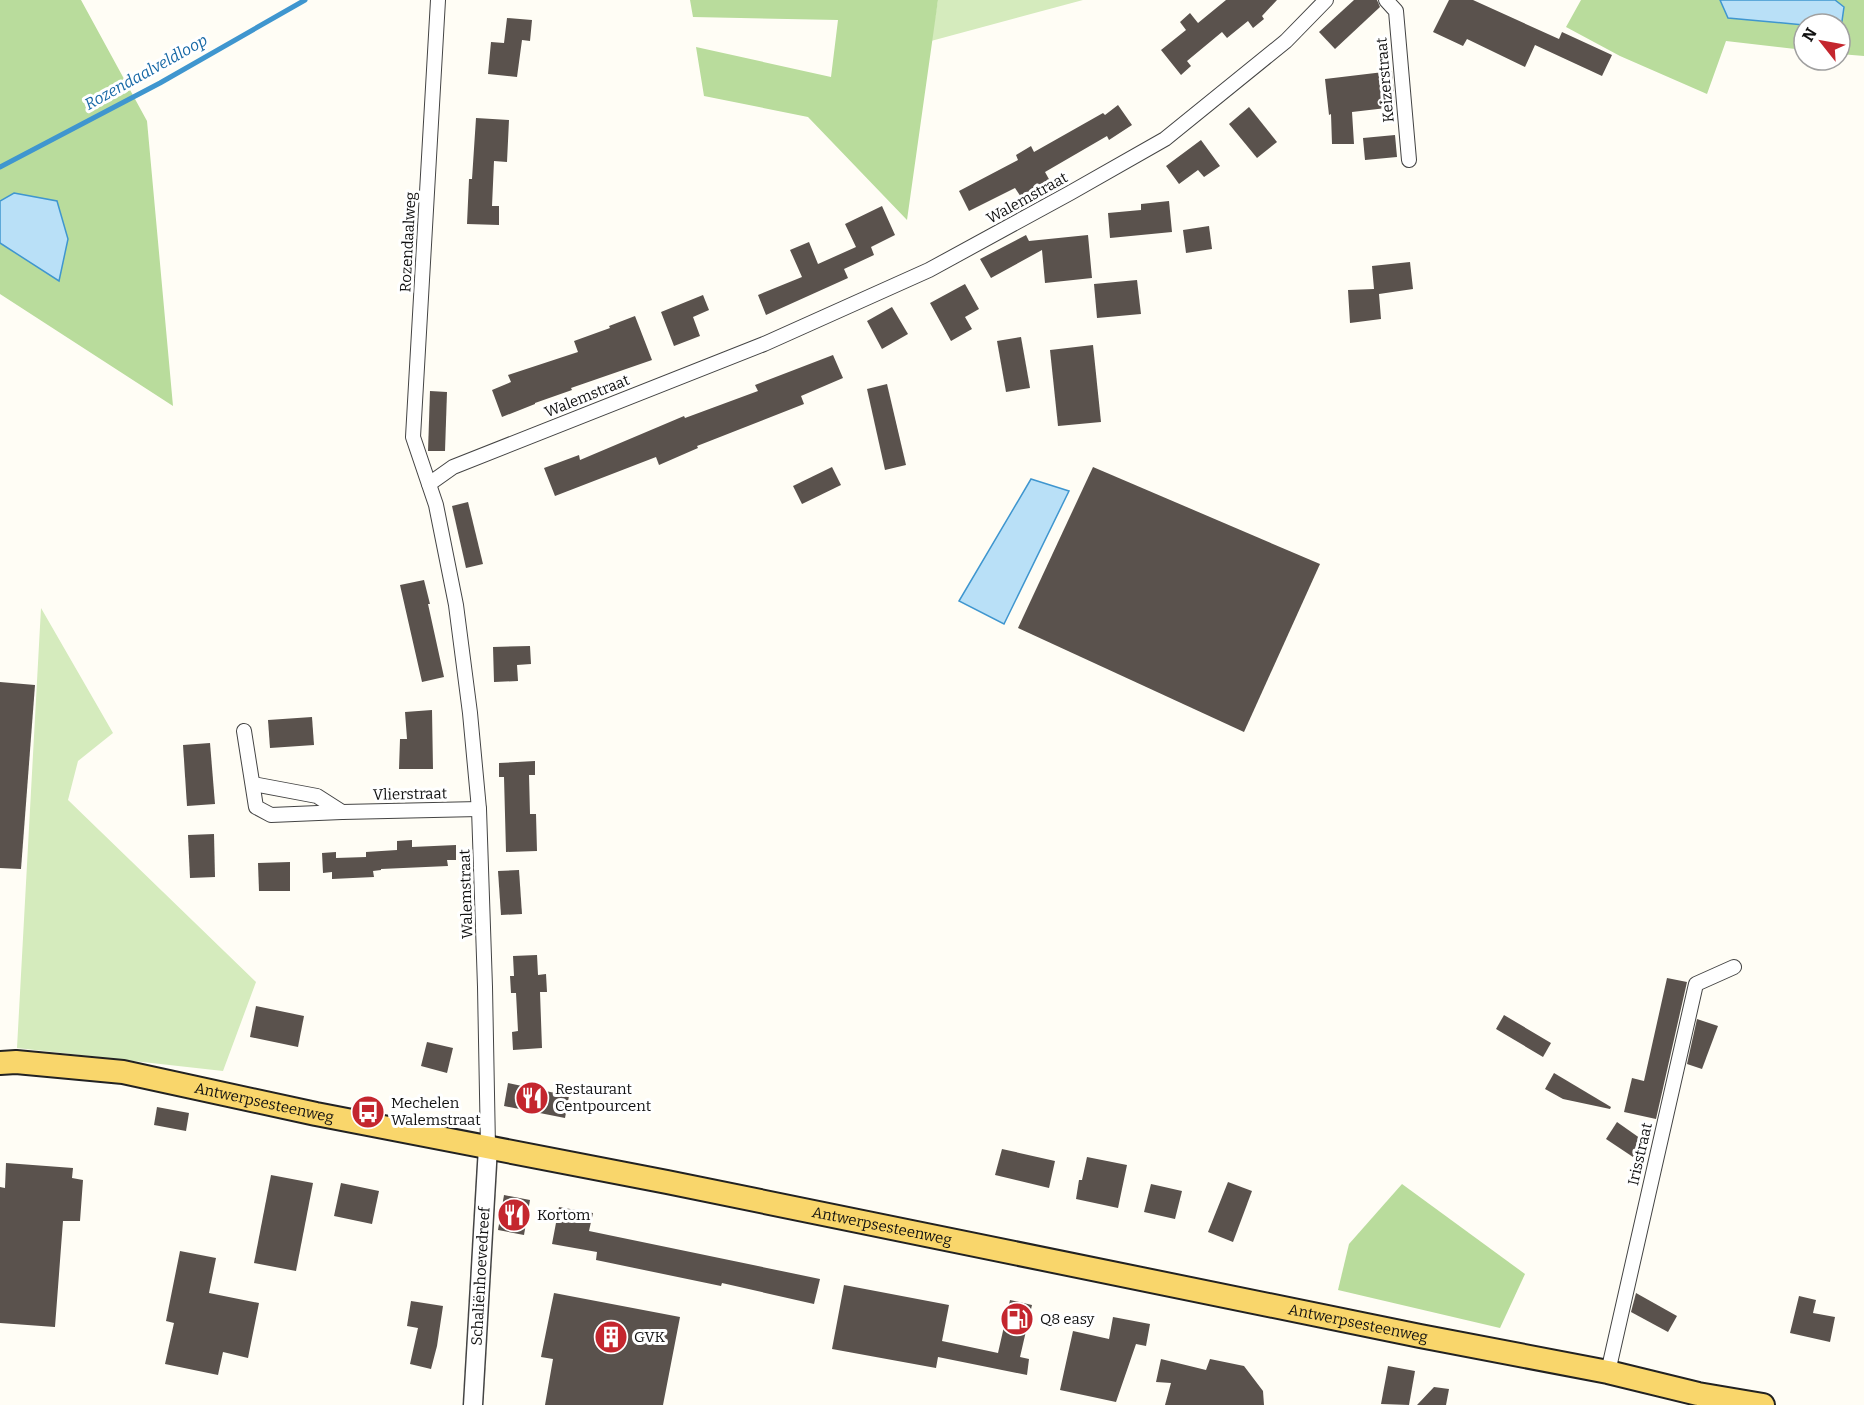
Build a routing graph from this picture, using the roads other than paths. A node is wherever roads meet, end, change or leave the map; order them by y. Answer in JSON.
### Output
{"nodes":[{"id":1,"x":438,"y":0,"type":"edge"},
{"id":2,"x":1326,"y":0,"type":"edge"},
{"id":3,"x":1386,"y":0,"type":"edge"},
{"id":4,"x":1409,"y":160,"type":"dead end"},
{"id":5,"x":429,"y":484,"type":"junction"},
{"id":6,"x":244,"y":731,"type":"dead end"},
{"id":7,"x":253,"y":784,"type":"junction"},
{"id":8,"x":479,"y":809,"type":"junction"},
{"id":9,"x":342,"y":812,"type":"junction"},
{"id":10,"x":1734,"y":967,"type":"dead end"},
{"id":11,"x":0,"y":1063,"type":"edge"},
{"id":12,"x":488,"y":1147,"type":"junction"},
{"id":13,"x":1608,"y":1372,"type":"junction"},
{"id":14,"x":473,"y":1405,"type":"edge"},
{"id":15,"x":1763,"y":1405,"type":"edge"}],
"edges":[{"from":1,"to":5,"type":"street","name":"Rozendaalweg"},
{"from":2,"to":5,"type":"street","name":"Walemstraat"},
{"from":3,"to":4,"type":"street","name":"Keizerstraat"},
{"from":5,"to":8,"type":"street","name":"Walemstraat"},
{"from":6,"to":7,"type":"street","name":"Vlierstraat"},
{"from":7,"to":9,"type":"street"},
{"from":7,"to":9,"type":"street","name":"Vlierstraat"},
{"from":8,"to":9,"type":"street","name":"Vlierstraat"},
{"from":8,"to":12,"type":"street","name":"Walemstraat"},
{"from":10,"to":13,"type":"street","name":"Irisstraat"},
{"from":11,"to":12,"type":"main road","name":"Antwerpsesteenweg"},
{"from":12,"to":13,"type":"main road","name":"Antwerpsesteenweg"},
{"from":12,"to":14,"type":"street","name":"Schaliënhoevedreef"},
{"from":13,"to":15,"type":"main road","name":"Antwerpsesteenweg"}]}
